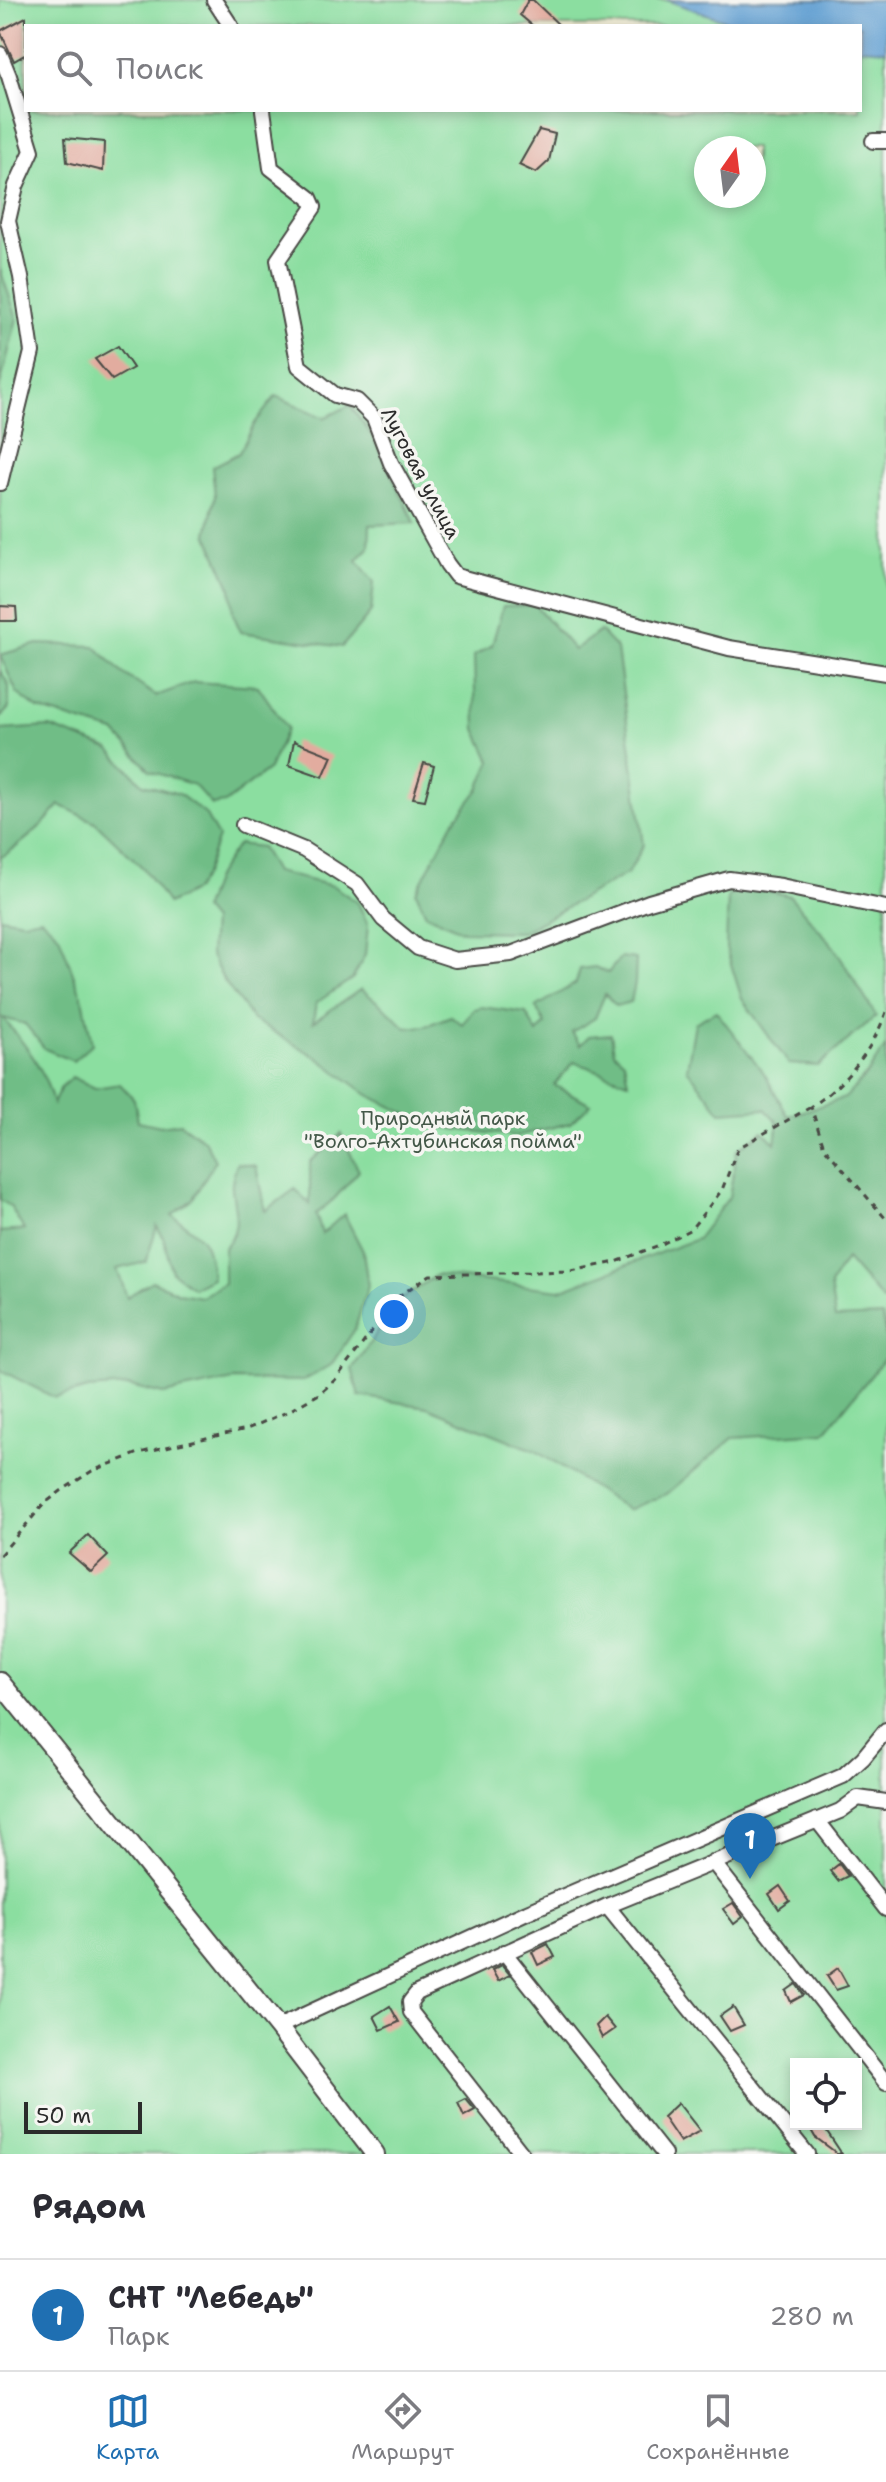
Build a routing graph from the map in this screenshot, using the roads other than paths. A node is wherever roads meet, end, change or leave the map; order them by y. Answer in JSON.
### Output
{"nodes":[{"id":1,"x":214,"y":0,"type":"edge"},
{"id":2,"x":230,"y":24,"type":"edge"},
{"id":3,"x":0,"y":54,"type":"edge"},
{"id":4,"x":263,"y":112,"type":"edge"},
{"id":5,"x":0,"y":483,"type":"edge"},
{"id":6,"x":886,"y":673,"type":"edge"},
{"id":7,"x":243,"y":825,"type":"dead end"},
{"id":8,"x":886,"y":908,"type":"edge"},
{"id":9,"x":0,"y":1682,"type":"edge"},
{"id":10,"x":886,"y":1730,"type":"edge"},
{"id":11,"x":843,"y":1776,"type":"junction"},
{"id":12,"x":858,"y":1798,"type":"junction"},
{"id":13,"x":886,"y":1802,"type":"edge"},
{"id":14,"x":817,"y":1820,"type":"junction"},
{"id":15,"x":713,"y":1862,"type":"junction"},
{"id":16,"x":607,"y":1906,"type":"junction"},
{"id":17,"x":886,"y":1909,"type":"edge"},
{"id":18,"x":504,"y":1952,"type":"junction"},
{"id":19,"x":278,"y":2027,"type":"junction"},
{"id":20,"x":886,"y":2083,"type":"edge"},
{"id":21,"x":375,"y":2154,"type":"edge"},
{"id":22,"x":522,"y":2154,"type":"edge"},
{"id":23,"x":664,"y":2154,"type":"edge"},
{"id":24,"x":807,"y":2154,"type":"edge"}],
"edges":[{"from":1,"to":2,"type":"street"},
{"from":3,"to":5,"type":"street"},
{"from":4,"to":6,"type":"street","name":"Луговая улица"},
{"from":7,"to":8,"type":"street"},
{"from":9,"to":19,"type":"street"},
{"from":10,"to":11,"type":"street"},
{"from":11,"to":12,"type":"street"},
{"from":11,"to":19,"type":"street"},
{"from":12,"to":13,"type":"street"},
{"from":12,"to":14,"type":"street"},
{"from":14,"to":15,"type":"street"},
{"from":14,"to":17,"type":"street"},
{"from":15,"to":16,"type":"street"},
{"from":15,"to":20,"type":"street"},
{"from":16,"to":18,"type":"street"},
{"from":16,"to":24,"type":"street"},
{"from":18,"to":22,"type":"street"},
{"from":18,"to":23,"type":"street"},
{"from":19,"to":21,"type":"street"}]}
